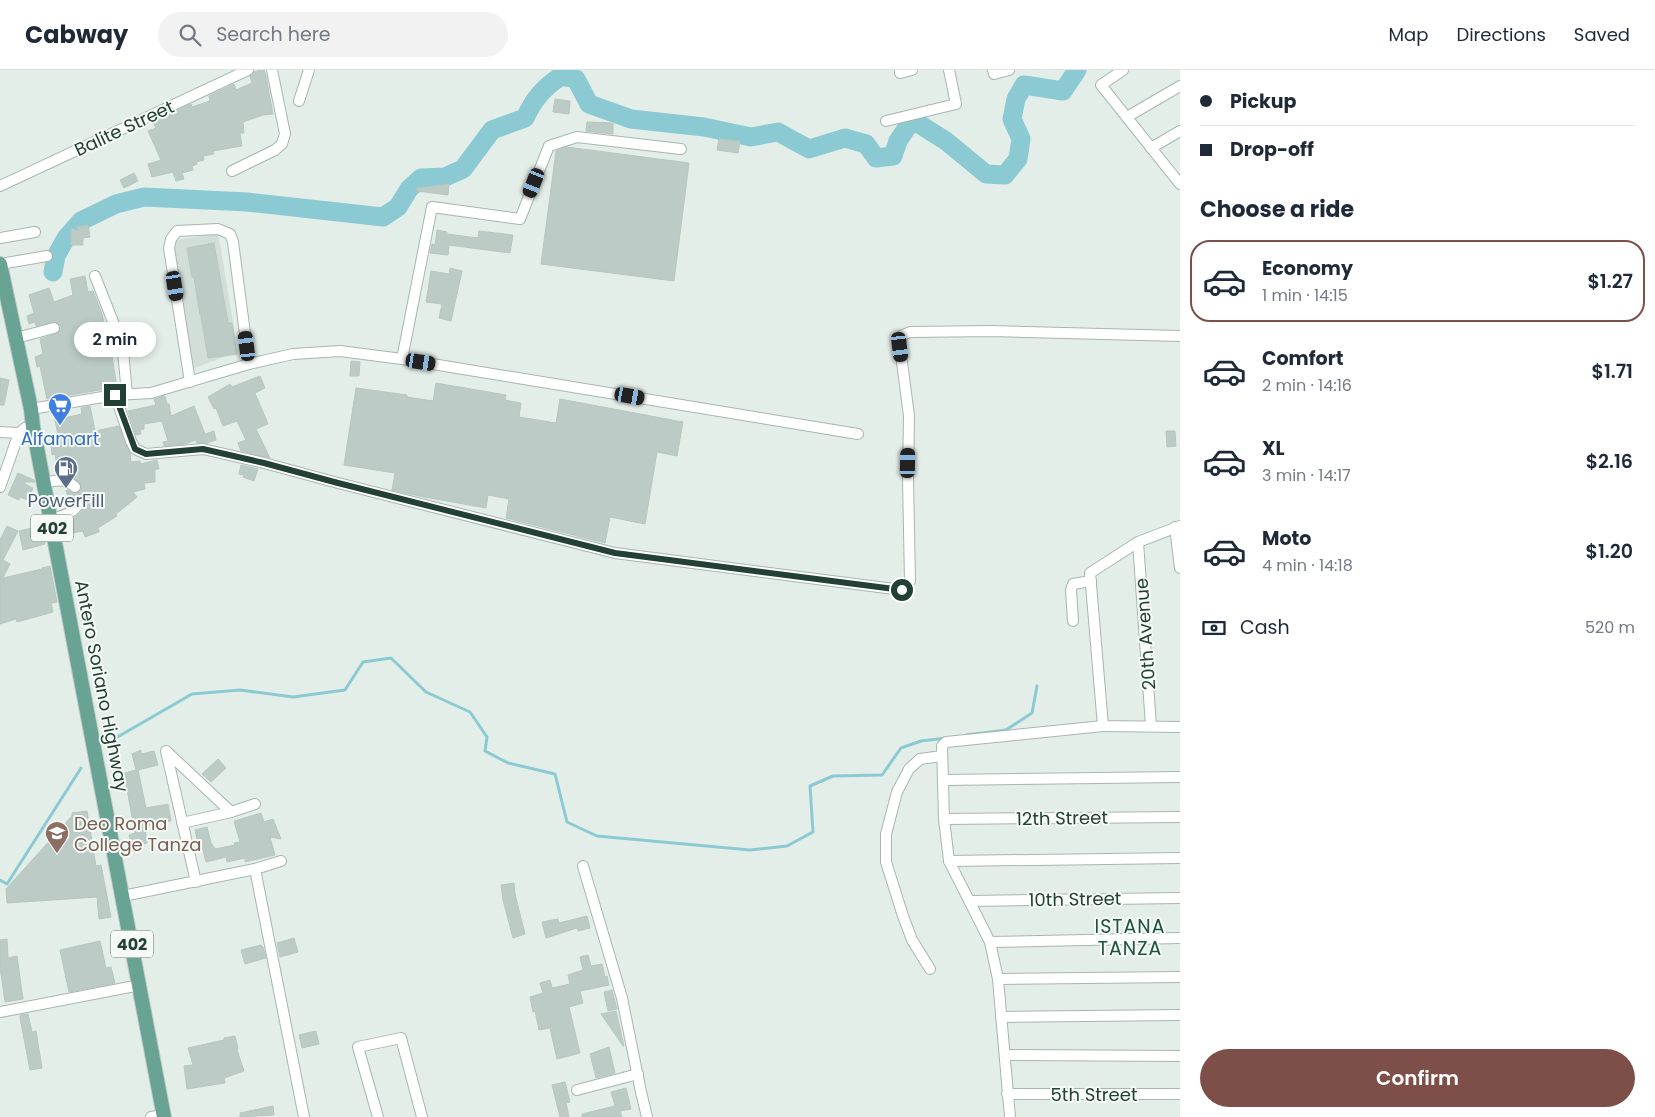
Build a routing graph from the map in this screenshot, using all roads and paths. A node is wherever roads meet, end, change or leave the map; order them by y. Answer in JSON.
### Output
{"nodes":[{"id":1,"x":248,"y":70,"type":"edge"},
{"id":2,"x":272,"y":70,"type":"edge"},
{"id":3,"x":310,"y":70,"type":"edge"},
{"id":4,"x":900,"y":70,"type":"edge"},
{"id":5,"x":912,"y":70,"type":"edge"},
{"id":6,"x":949,"y":70,"type":"edge"},
{"id":7,"x":993,"y":70,"type":"edge"},
{"id":8,"x":1008,"y":70,"type":"edge"},
{"id":9,"x":1123,"y":70,"type":"edge"},
{"id":10,"x":1180,"y":86,"type":"edge"},
{"id":11,"x":299,"y":101,"type":"dead end"},
{"id":12,"x":1127,"y":117,"type":"junction"},
{"id":13,"x":886,"y":121,"type":"dead end"},
{"id":14,"x":1180,"y":131,"type":"edge"},
{"id":15,"x":1152,"y":148,"type":"junction"},
{"id":16,"x":681,"y":149,"type":"dead end"},
{"id":17,"x":232,"y":171,"type":"dead end"},
{"id":18,"x":1180,"y":184,"type":"edge"},
{"id":19,"x":0,"y":186,"type":"edge"},
{"id":20,"x":35,"y":232,"type":"dead end"},
{"id":21,"x":0,"y":238,"type":"edge"},
{"id":22,"x":47,"y":256,"type":"dead end"},
{"id":23,"x":0,"y":267,"type":"edge"},
{"id":24,"x":95,"y":276,"type":"dead end"},
{"id":25,"x":54,"y":328,"type":"dead end"},
{"id":26,"x":1180,"y":336,"type":"edge"},
{"id":27,"x":16,"y":338,"type":"junction"},
{"id":28,"x":402,"y":359,"type":"junction"},
{"id":29,"x":249,"y":364,"type":"junction"},
{"id":30,"x":190,"y":382,"type":"junction"},
{"id":31,"x":127,"y":394,"type":"junction"},
{"id":32,"x":115,"y":395,"type":"junction"},
{"id":33,"x":31,"y":409,"type":"junction"},
{"id":34,"x":33,"y":427,"type":"junction"},
{"id":35,"x":0,"y":432,"type":"edge"},
{"id":36,"x":19,"y":433,"type":"junction"},
{"id":37,"x":858,"y":434,"type":"dead end"},
{"id":38,"x":44,"y":482,"type":"junction"},
{"id":39,"x":75,"y":486,"type":"dead end"},
{"id":40,"x":0,"y":487,"type":"edge"},
{"id":41,"x":78,"y":505,"type":"dead end"},
{"id":42,"x":51,"y":519,"type":"junction"},
{"id":43,"x":1178,"y":526,"type":"edge"},
{"id":44,"x":1138,"y":542,"type":"junction"},
{"id":45,"x":1180,"y":568,"type":"edge"},
{"id":46,"x":1090,"y":577,"type":"junction"},
{"id":47,"x":1072,"y":621,"type":"dead end"},
{"id":48,"x":1104,"y":726,"type":"junction"},
{"id":49,"x":1151,"y":726,"type":"junction"},
{"id":50,"x":1180,"y":727,"type":"edge"},
{"id":51,"x":942,"y":756,"type":"junction"},
{"id":52,"x":1180,"y":777,"type":"edge"},
{"id":53,"x":944,"y":780,"type":"junction"},
{"id":54,"x":255,"y":804,"type":"dead end"},
{"id":55,"x":231,"y":812,"type":"junction"},
{"id":56,"x":1180,"y":817,"type":"edge"},
{"id":57,"x":944,"y":819,"type":"junction"},
{"id":58,"x":182,"y":823,"type":"junction"},
{"id":59,"x":1180,"y":858,"type":"edge"},
{"id":60,"x":949,"y":861,"type":"junction"},
{"id":61,"x":281,"y":862,"type":"dead end"},
{"id":62,"x":583,"y":866,"type":"dead end"},
{"id":63,"x":255,"y":870,"type":"junction"},
{"id":64,"x":196,"y":882,"type":"junction"},
{"id":65,"x":123,"y":896,"type":"junction"},
{"id":66,"x":1180,"y":898,"type":"edge"},
{"id":67,"x":970,"y":901,"type":"junction"},
{"id":68,"x":1180,"y":938,"type":"edge"},
{"id":69,"x":990,"y":942,"type":"junction"},
{"id":70,"x":930,"y":969,"type":"dead end"},
{"id":71,"x":1180,"y":977,"type":"edge"},
{"id":72,"x":998,"y":979,"type":"junction"},
{"id":73,"x":140,"y":985,"type":"junction"},
{"id":74,"x":0,"y":1012,"type":"edge"},
{"id":75,"x":1180,"y":1015,"type":"edge"},
{"id":76,"x":1001,"y":1017,"type":"junction"},
{"id":77,"x":1005,"y":1055,"type":"junction"},
{"id":78,"x":1180,"y":1056,"type":"edge"},
{"id":79,"x":638,"y":1074,"type":"junction"},
{"id":80,"x":577,"y":1090,"type":"dead end"},
{"id":81,"x":1007,"y":1094,"type":"junction"},
{"id":82,"x":1180,"y":1094,"type":"edge"},
{"id":83,"x":160,"y":1116,"type":"edge"},
{"id":84,"x":304,"y":1117,"type":"edge"},
{"id":85,"x":378,"y":1117,"type":"edge"},
{"id":86,"x":422,"y":1117,"type":"edge"},
{"id":87,"x":647,"y":1117,"type":"edge"},
{"id":88,"x":1010,"y":1117,"type":"edge"}],
"edges":[{"from":1,"to":19,"type":"street","name":"Balite Street"},
{"from":2,"to":17,"type":"street"},
{"from":3,"to":11,"type":"street"},
{"from":4,"to":5,"type":"street"},
{"from":6,"to":13,"type":"street"},
{"from":7,"to":8,"type":"street"},
{"from":9,"to":12,"type":"street"},
{"from":10,"to":12,"type":"street"},
{"from":12,"to":15,"type":"street"},
{"from":14,"to":15,"type":"street"},
{"from":15,"to":18,"type":"street"},
{"from":16,"to":28,"type":"street"},
{"from":20,"to":21,"type":"street"},
{"from":22,"to":23,"type":"street"},
{"from":23,"to":27,"type":"main road","name":"Antero Soriano Highway","number":"402"},
{"from":24,"to":31,"type":"street"},
{"from":25,"to":27,"type":"street"},
{"from":26,"to":32,"type":"street"},
{"from":27,"to":33,"type":"main road","name":"Antero Soriano Highway","number":"402"},
{"from":28,"to":29,"type":"street"},
{"from":28,"to":37,"type":"street"},
{"from":29,"to":30,"type":"street"},
{"from":29,"to":30,"type":"street"},
{"from":30,"to":31,"type":"street"},
{"from":31,"to":32,"type":"street"},
{"from":32,"to":33,"type":"street"},
{"from":33,"to":34,"type":"main road","name":"Antero Soriano Highway","number":"402"},
{"from":34,"to":36,"type":"street"},
{"from":34,"to":38,"type":"main road","name":"Antero Soriano Highway","number":"402"},
{"from":35,"to":36,"type":"street"},
{"from":36,"to":40,"type":"street"},
{"from":38,"to":39,"type":"street"},
{"from":38,"to":42,"type":"main road","name":"Antero Soriano Highway","number":"402"},
{"from":41,"to":42,"type":"street"},
{"from":42,"to":65,"type":"main road","name":"Antero Soriano Highway","number":"402"},
{"from":43,"to":44,"type":"street"},
{"from":43,"to":45,"type":"street"},
{"from":44,"to":46,"type":"street"},
{"from":44,"to":49,"type":"street","name":"20th Avenue"},
{"from":46,"to":47,"type":"street"},
{"from":46,"to":48,"type":"street"},
{"from":48,"to":49,"type":"street"},
{"from":48,"to":51,"type":"street"},
{"from":49,"to":50,"type":"street"},
{"from":51,"to":53,"type":"street"},
{"from":51,"to":70,"type":"street"},
{"from":52,"to":53,"type":"street"},
{"from":53,"to":57,"type":"street"},
{"from":54,"to":55,"type":"street"},
{"from":55,"to":58,"type":"street"},
{"from":55,"to":58,"type":"street"},
{"from":56,"to":57,"type":"street","name":"12th Street"},
{"from":57,"to":60,"type":"street"},
{"from":58,"to":64,"type":"street"},
{"from":59,"to":60,"type":"street"},
{"from":60,"to":67,"type":"street"},
{"from":61,"to":63,"type":"street"},
{"from":62,"to":79,"type":"street"},
{"from":63,"to":64,"type":"street"},
{"from":63,"to":84,"type":"street"},
{"from":64,"to":65,"type":"street"},
{"from":65,"to":73,"type":"main road","name":"Antero Soriano Highway","number":"402"},
{"from":66,"to":67,"type":"street","name":"10th Street"},
{"from":67,"to":69,"type":"street"},
{"from":68,"to":69,"type":"street"},
{"from":69,"to":72,"type":"street"},
{"from":71,"to":72,"type":"street"},
{"from":72,"to":76,"type":"street"},
{"from":73,"to":74,"type":"street"},
{"from":73,"to":83,"type":"main road","name":"Antero Soriano Highway","number":"402"},
{"from":75,"to":76,"type":"street"},
{"from":76,"to":77,"type":"street"},
{"from":77,"to":78,"type":"street"},
{"from":77,"to":81,"type":"street"},
{"from":79,"to":80,"type":"street"},
{"from":79,"to":87,"type":"street"},
{"from":81,"to":82,"type":"street","name":"5th Street"},
{"from":81,"to":88,"type":"street"},
{"from":85,"to":86,"type":"street"}]}
